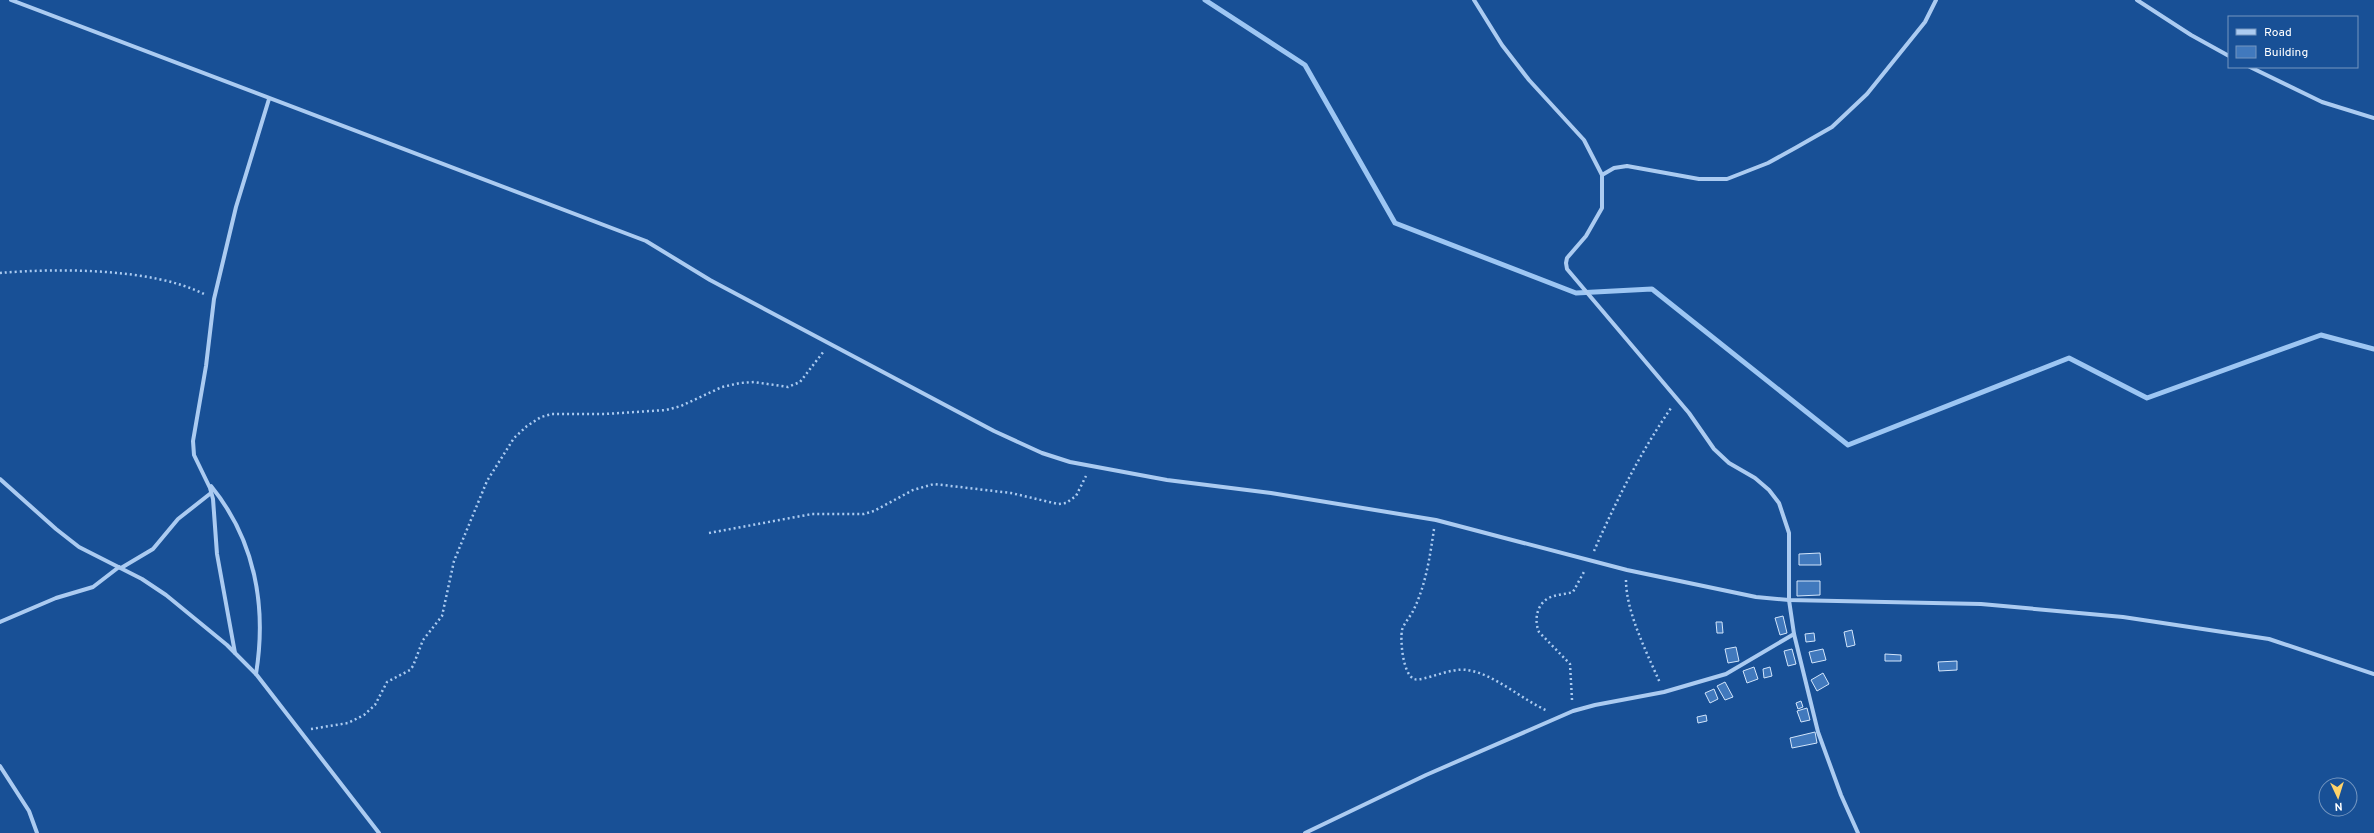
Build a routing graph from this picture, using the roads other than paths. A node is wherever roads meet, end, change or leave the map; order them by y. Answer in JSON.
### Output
{"nodes":[{"id":1,"x":11,"y":0,"type":"edge"},
{"id":2,"x":1474,"y":0,"type":"edge"},
{"id":3,"x":1936,"y":0,"type":"edge"},
{"id":4,"x":2136,"y":0,"type":"edge"},
{"id":5,"x":2228,"y":55,"type":"edge"},
{"id":6,"x":2252,"y":68,"type":"edge"},
{"id":7,"x":269,"y":99,"type":"junction"},
{"id":8,"x":2374,"y":118,"type":"edge"},
{"id":9,"x":1602,"y":175,"type":"junction"},
{"id":10,"x":0,"y":479,"type":"edge"},
{"id":11,"x":208,"y":482,"type":"junction"},
{"id":12,"x":212,"y":493,"type":"junction"},
{"id":13,"x":120,"y":568,"type":"junction"},
{"id":14,"x":1789,"y":600,"type":"junction"},
{"id":15,"x":0,"y":622,"type":"edge"},
{"id":16,"x":1794,"y":634,"type":"junction"},
{"id":17,"x":235,"y":653,"type":"junction"},
{"id":18,"x":256,"y":674,"type":"junction"},
{"id":19,"x":2374,"y":674,"type":"edge"},
{"id":20,"x":0,"y":766,"type":"edge"},
{"id":21,"x":37,"y":833,"type":"edge"},
{"id":22,"x":379,"y":833,"type":"edge"},
{"id":23,"x":1305,"y":833,"type":"edge"},
{"id":24,"x":1858,"y":833,"type":"edge"}],
"edges":[{"from":1,"to":7,"type":"street"},
{"from":2,"to":9,"type":"street"},
{"from":3,"to":9,"type":"street"},
{"from":4,"to":5,"type":"street"},
{"from":6,"to":8,"type":"street"},
{"from":7,"to":11,"type":"street"},
{"from":7,"to":14,"type":"street"},
{"from":9,"to":14,"type":"street"},
{"from":10,"to":13,"type":"street"},
{"from":11,"to":12,"type":"street"},
{"from":11,"to":18,"type":"street"},
{"from":12,"to":13,"type":"street"},
{"from":12,"to":17,"type":"street"},
{"from":13,"to":15,"type":"street"},
{"from":13,"to":17,"type":"street"},
{"from":14,"to":16,"type":"street"},
{"from":14,"to":19,"type":"street"},
{"from":16,"to":23,"type":"street"},
{"from":16,"to":24,"type":"street"},
{"from":17,"to":18,"type":"street"},
{"from":18,"to":22,"type":"street"},
{"from":20,"to":21,"type":"street"}]}
